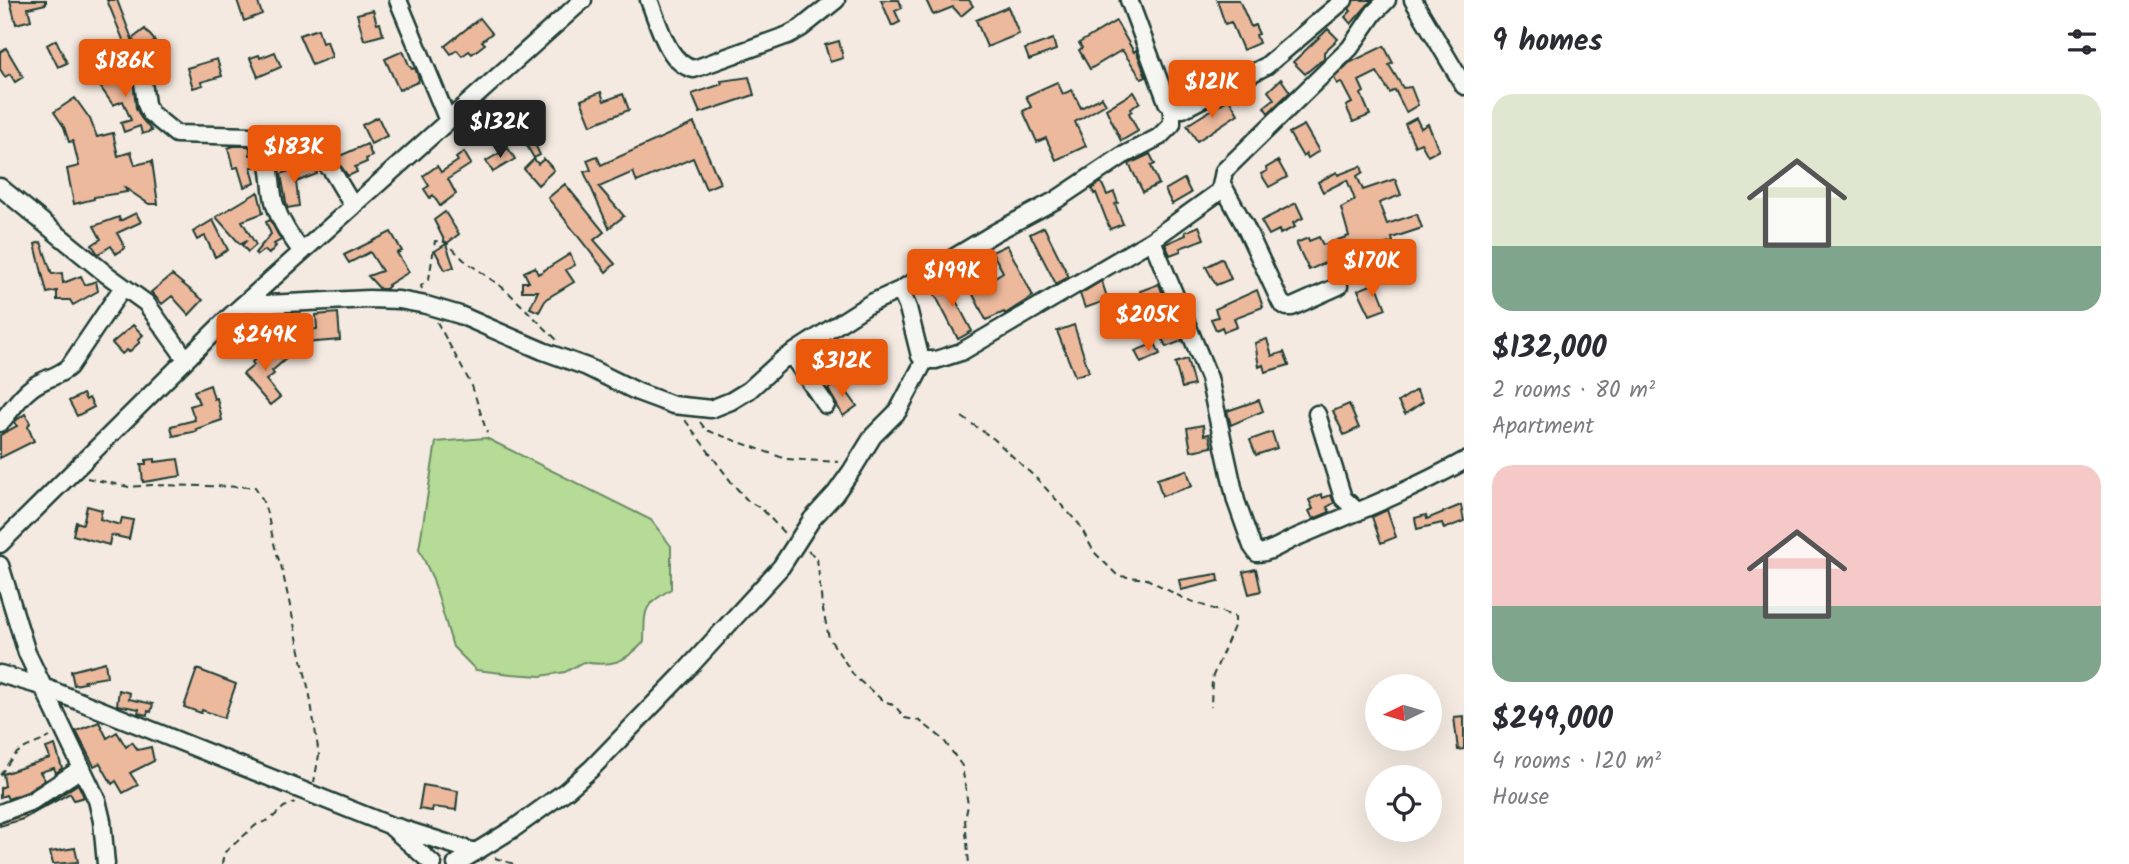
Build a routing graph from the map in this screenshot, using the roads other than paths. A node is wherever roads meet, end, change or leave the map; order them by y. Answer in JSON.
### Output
{"nodes":[{"id":1,"x":398,"y":0,"type":"edge"},
{"id":2,"x":583,"y":0,"type":"edge"},
{"id":3,"x":649,"y":0,"type":"edge"},
{"id":4,"x":836,"y":0,"type":"edge"},
{"id":5,"x":1129,"y":0,"type":"edge"},
{"id":6,"x":1345,"y":0,"type":"edge"},
{"id":7,"x":1387,"y":0,"type":"edge"},
{"id":8,"x":1413,"y":0,"type":"edge"},
{"id":9,"x":143,"y":82,"type":"dead end"},
{"id":10,"x":1464,"y":86,"type":"edge"},
{"id":11,"x":1172,"y":108,"type":"junction"},
{"id":12,"x":448,"y":121,"type":"junction"},
{"id":13,"x":268,"y":158,"type":"junction"},
{"id":14,"x":1222,"y":184,"type":"junction"},
{"id":15,"x":0,"y":187,"type":"edge"},
{"id":16,"x":353,"y":206,"type":"junction"},
{"id":17,"x":1152,"y":240,"type":"junction"},
{"id":18,"x":302,"y":252,"type":"junction"},
{"id":19,"x":1339,"y":286,"type":"dead end"},
{"id":20,"x":123,"y":287,"type":"junction"},
{"id":21,"x":901,"y":290,"type":"junction"},
{"id":22,"x":244,"y":305,"type":"junction"},
{"id":23,"x":791,"y":354,"type":"junction"},
{"id":24,"x":186,"y":359,"type":"junction"},
{"id":25,"x":925,"y":360,"type":"junction"},
{"id":26,"x":826,"y":405,"type":"dead end"},
{"id":27,"x":1317,"y":414,"type":"dead end"},
{"id":28,"x":0,"y":423,"type":"edge"},
{"id":29,"x":1464,"y":461,"type":"edge"},
{"id":30,"x":1358,"y":512,"type":"junction"},
{"id":31,"x":0,"y":544,"type":"edge"},
{"id":32,"x":0,"y":565,"type":"edge"},
{"id":33,"x":0,"y":674,"type":"edge"},
{"id":34,"x":41,"y":686,"type":"junction"},
{"id":35,"x":82,"y":768,"type":"junction"},
{"id":36,"x":1,"y":811,"type":"edge"},
{"id":37,"x":389,"y":825,"type":"junction"},
{"id":38,"x":475,"y":852,"type":"junction"},
{"id":39,"x":106,"y":864,"type":"edge"},
{"id":40,"x":433,"y":864,"type":"edge"},
{"id":41,"x":456,"y":864,"type":"edge"}],
"edges":[{"from":1,"to":12,"type":"street"},
{"from":2,"to":12,"type":"street"},
{"from":3,"to":4,"type":"street"},
{"from":5,"to":11,"type":"street"},
{"from":6,"to":11,"type":"street"},
{"from":7,"to":14,"type":"street"},
{"from":8,"to":10,"type":"street"},
{"from":9,"to":13,"type":"street"},
{"from":11,"to":21,"type":"street"},
{"from":12,"to":16,"type":"street"},
{"from":13,"to":16,"type":"street"},
{"from":13,"to":18,"type":"street"},
{"from":14,"to":17,"type":"street"},
{"from":14,"to":19,"type":"street"},
{"from":15,"to":20,"type":"street"},
{"from":16,"to":18,"type":"street"},
{"from":17,"to":25,"type":"street"},
{"from":17,"to":30,"type":"street"},
{"from":18,"to":22,"type":"street"},
{"from":20,"to":24,"type":"street"},
{"from":20,"to":28,"type":"street"},
{"from":21,"to":23,"type":"street"},
{"from":21,"to":25,"type":"street"},
{"from":22,"to":23,"type":"street"},
{"from":22,"to":24,"type":"street"},
{"from":23,"to":26,"type":"street"},
{"from":24,"to":31,"type":"street"},
{"from":25,"to":38,"type":"street"},
{"from":27,"to":30,"type":"street"},
{"from":29,"to":30,"type":"street"},
{"from":32,"to":34,"type":"street"},
{"from":33,"to":34,"type":"street"},
{"from":34,"to":35,"type":"street"},
{"from":34,"to":37,"type":"street"},
{"from":35,"to":36,"type":"street"},
{"from":35,"to":39,"type":"street"},
{"from":37,"to":38,"type":"street"},
{"from":37,"to":40,"type":"street"},
{"from":38,"to":41,"type":"street"}]}
